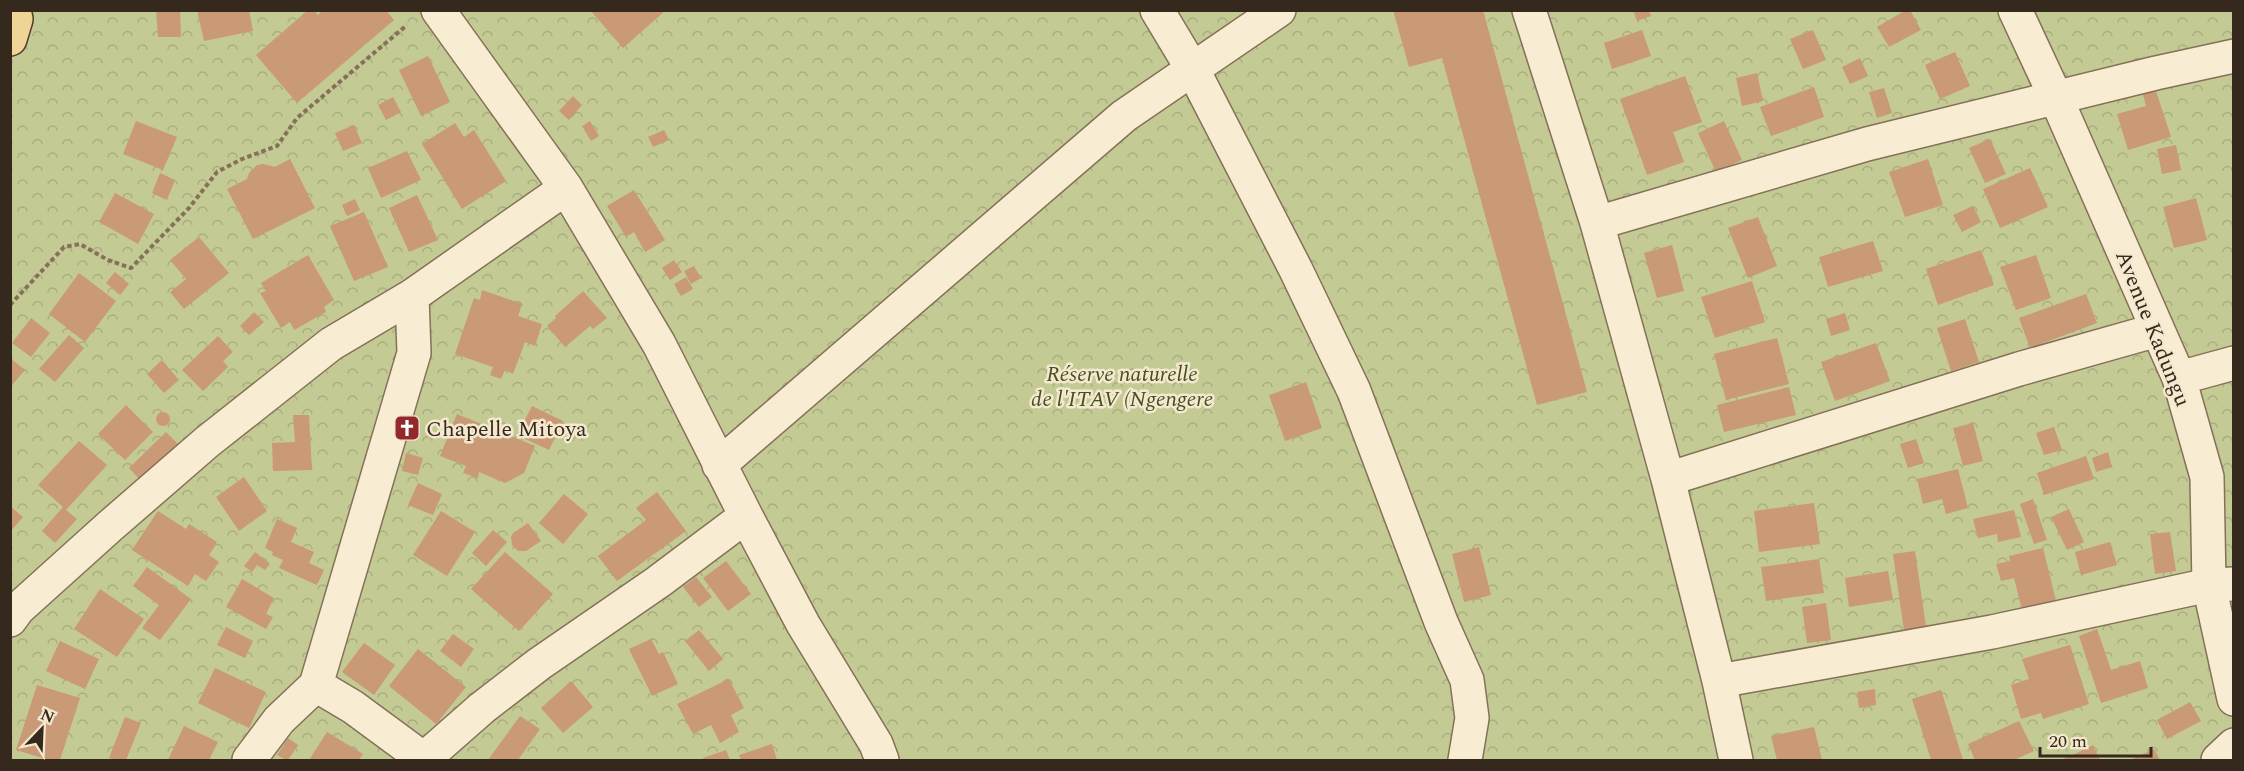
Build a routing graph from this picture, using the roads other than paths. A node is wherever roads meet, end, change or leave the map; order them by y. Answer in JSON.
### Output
{"nodes":[{"id":1,"x":14,"y":10,"type":"edge"},
{"id":2,"x":1157,"y":10,"type":"edge"},
{"id":3,"x":1280,"y":10,"type":"edge"},
{"id":4,"x":1529,"y":10,"type":"edge"},
{"id":5,"x":2015,"y":10,"type":"edge"},
{"id":6,"x":426,"y":14,"type":"edge"},
{"id":7,"x":10,"y":39,"type":"edge"},
{"id":8,"x":2234,"y":57,"type":"edge"},
{"id":9,"x":1193,"y":70,"type":"junction"},
{"id":10,"x":2056,"y":98,"type":"junction"},
{"id":11,"x":566,"y":188,"type":"junction"},
{"id":12,"x":1597,"y":223,"type":"junction"},
{"id":13,"x":412,"y":296,"type":"junction"},
{"id":14,"x":2157,"y":330,"type":"junction"},
{"id":15,"x":2234,"y":363,"type":"edge"},
{"id":16,"x":2179,"y":378,"type":"junction"},
{"id":17,"x":720,"y":465,"type":"junction"},
{"id":18,"x":1668,"y":479,"type":"junction"},
{"id":19,"x":746,"y":516,"type":"junction"},
{"id":20,"x":2221,"y":585,"type":"edge"},
{"id":21,"x":10,"y":620,"type":"edge"},
{"id":22,"x":1719,"y":681,"type":"junction"},
{"id":23,"x":316,"y":685,"type":"junction"},
{"id":24,"x":2234,"y":699,"type":"edge"},
{"id":25,"x":2234,"y":746,"type":"edge"},
{"id":26,"x":249,"y":760,"type":"edge"},
{"id":27,"x":425,"y":760,"type":"edge"},
{"id":28,"x":882,"y":760,"type":"edge"},
{"id":29,"x":1466,"y":760,"type":"edge"},
{"id":30,"x":1736,"y":760,"type":"edge"},
{"id":31,"x":2218,"y":760,"type":"edge"}],
"edges":[{"from":1,"to":7,"type":"main road"},
{"from":2,"to":9,"type":"street"},
{"from":3,"to":9,"type":"street"},
{"from":4,"to":12,"type":"street"},
{"from":5,"to":10,"type":"street","name":"Avenue Kadungu"},
{"from":6,"to":11,"type":"street"},
{"from":8,"to":10,"type":"street"},
{"from":9,"to":17,"type":"street"},
{"from":9,"to":29,"type":"street"},
{"from":10,"to":12,"type":"street"},
{"from":10,"to":14,"type":"street","name":"Avenue Kadungu"},
{"from":11,"to":13,"type":"street"},
{"from":11,"to":17,"type":"street"},
{"from":12,"to":18,"type":"street"},
{"from":13,"to":21,"type":"street"},
{"from":13,"to":23,"type":"street"},
{"from":14,"to":16,"type":"street","name":"Avenue Kadungu"},
{"from":14,"to":18,"type":"street"},
{"from":15,"to":16,"type":"street"},
{"from":16,"to":20,"type":"street","name":"Avenue Kadungu"},
{"from":17,"to":19,"type":"street"},
{"from":18,"to":22,"type":"street"},
{"from":19,"to":27,"type":"street"},
{"from":19,"to":28,"type":"street"},
{"from":20,"to":22,"type":"street"},
{"from":20,"to":24,"type":"street","name":"Avenue Kadungu"},
{"from":22,"to":30,"type":"street"},
{"from":23,"to":26,"type":"street"},
{"from":23,"to":27,"type":"street"},
{"from":25,"to":31,"type":"street"}]}
